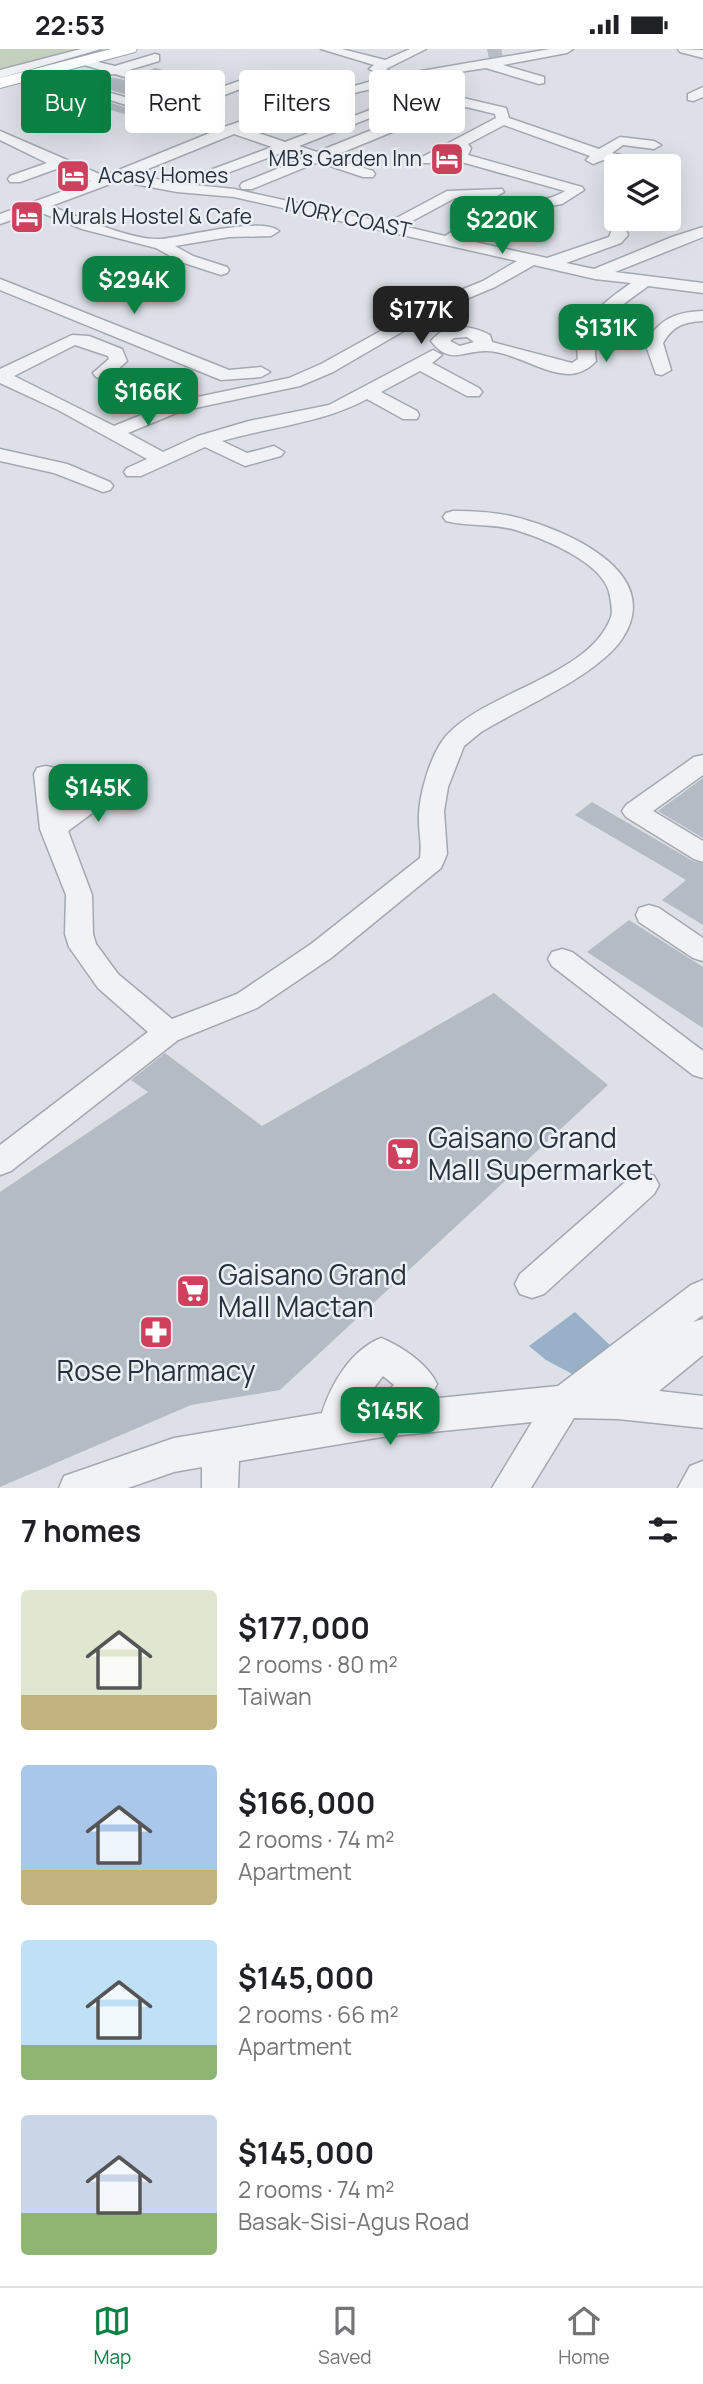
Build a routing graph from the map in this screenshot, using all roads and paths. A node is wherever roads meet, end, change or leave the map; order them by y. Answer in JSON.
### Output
{"nodes":[{"id":1,"x":129,"y":49,"type":"edge"},
{"id":2,"x":327,"y":49,"type":"edge"},
{"id":3,"x":420,"y":49,"type":"edge"},
{"id":4,"x":567,"y":49,"type":"edge"},
{"id":5,"x":684,"y":49,"type":"edge"},
{"id":6,"x":703,"y":54,"type":"edge"},
{"id":7,"x":90,"y":55,"type":"edge"},
{"id":8,"x":155,"y":58,"type":"dead end"},
{"id":9,"x":495,"y":58,"type":"junction"},
{"id":10,"x":386,"y":64,"type":"junction"},
{"id":11,"x":110,"y":70,"type":"edge"},
{"id":12,"x":375,"y":70,"type":"edge"},
{"id":13,"x":440,"y":70,"type":"edge"},
{"id":14,"x":111,"y":71,"type":"joint"},
{"id":15,"x":0,"y":74,"type":"edge"},
{"id":16,"x":125,"y":75,"type":"edge"},
{"id":17,"x":538,"y":80,"type":"dead end"},
{"id":18,"x":0,"y":83,"type":"edge"},
{"id":19,"x":369,"y":85,"type":"edge"},
{"id":20,"x":357,"y":88,"type":"joint"},
{"id":21,"x":369,"y":115,"type":"edge"},
{"id":22,"x":503,"y":120,"type":"junction"},
{"id":23,"x":239,"y":127,"type":"edge"},
{"id":24,"x":232,"y":129,"type":"junction"},
{"id":25,"x":377,"y":133,"type":"edge"},
{"id":26,"x":0,"y":135,"type":"edge"},
{"id":27,"x":461,"y":143,"type":"junction"},
{"id":28,"x":654,"y":145,"type":"dead end"},
{"id":29,"x":285,"y":147,"type":"junction"},
{"id":30,"x":601,"y":155,"type":"junction"},
{"id":31,"x":604,"y":156,"type":"edge"},
{"id":32,"x":315,"y":158,"type":"junction"},
{"id":33,"x":427,"y":160,"type":"dead end"},
{"id":34,"x":59,"y":163,"type":"junction"},
{"id":35,"x":584,"y":166,"type":"dead end"},
{"id":36,"x":368,"y":174,"type":"dead end"},
{"id":37,"x":7,"y":177,"type":"edge"},
{"id":38,"x":111,"y":178,"type":"junction"},
{"id":39,"x":194,"y":181,"type":"dead end"},
{"id":40,"x":32,"y":186,"type":"dead end"},
{"id":41,"x":247,"y":187,"type":"dead end"},
{"id":42,"x":498,"y":192,"type":"dead end"},
{"id":43,"x":39,"y":207,"type":"junction"},
{"id":44,"x":0,"y":219,"type":"edge"},
{"id":45,"x":390,"y":227,"type":"junction"},
{"id":46,"x":271,"y":231,"type":"dead end"},
{"id":47,"x":619,"y":231,"type":"edge"},
{"id":48,"x":703,"y":232,"type":"edge"},
{"id":49,"x":449,"y":240,"type":"junction"},
{"id":50,"x":159,"y":244,"type":"junction"},
{"id":51,"x":533,"y":259,"type":"junction"},
{"id":52,"x":549,"y":263,"type":"junction"},
{"id":53,"x":220,"y":270,"type":"dead end"},
{"id":54,"x":595,"y":274,"type":"junction"},
{"id":55,"x":643,"y":282,"type":"junction"},
{"id":56,"x":0,"y":284,"type":"edge"},
{"id":57,"x":703,"y":288,"type":"edge"},
{"id":58,"x":445,"y":303,"type":"dead end"},
{"id":59,"x":389,"y":313,"type":"dead end"},
{"id":60,"x":703,"y":316,"type":"edge"},
{"id":61,"x":411,"y":322,"type":"junction"},
{"id":62,"x":445,"y":341,"type":"junction"},
{"id":63,"x":420,"y":364,"type":"junction"},
{"id":64,"x":662,"y":370,"type":"dead end"},
{"id":65,"x":265,"y":372,"type":"dead end"},
{"id":66,"x":0,"y":376,"type":"edge"},
{"id":67,"x":367,"y":392,"type":"junction"},
{"id":68,"x":473,"y":392,"type":"dead end"},
{"id":69,"x":176,"y":407,"type":"junction"},
{"id":70,"x":410,"y":415,"type":"dead end"},
{"id":71,"x":115,"y":432,"type":"junction"},
{"id":72,"x":205,"y":440,"type":"junction"},
{"id":73,"x":274,"y":452,"type":"dead end"},
{"id":74,"x":0,"y":455,"type":"edge"},
{"id":75,"x":162,"y":459,"type":"junction"},
{"id":76,"x":134,"y":472,"type":"dead end"},
{"id":77,"x":103,"y":486,"type":"dead end"},
{"id":78,"x":453,"y":517,"type":"dead end"},
{"id":79,"x":698,"y":773,"type":"edge"},
{"id":80,"x":46,"y":774,"type":"dead end"},
{"id":81,"x":122,"y":785,"type":"dead end"},
{"id":82,"x":53,"y":829,"type":"junction"},
{"id":83,"x":703,"y":853,"type":"edge"},
{"id":84,"x":649,"y":915,"type":"dead end"},
{"id":85,"x":703,"y":951,"type":"edge"},
{"id":86,"x":562,"y":959,"type":"dead end"},
{"id":87,"x":168,"y":1032,"type":"junction"},
{"id":88,"x":703,"y":1067,"type":"edge"},
{"id":89,"x":0,"y":1162,"type":"edge"},
{"id":90,"x":643,"y":1185,"type":"dead end"},
{"id":91,"x":532,"y":1284,"type":"dead end"},
{"id":92,"x":703,"y":1295,"type":"edge"},
{"id":93,"x":703,"y":1334,"type":"edge"},
{"id":94,"x":565,"y":1402,"type":"junction"},
{"id":95,"x":618,"y":1403,"type":"junction"},
{"id":96,"x":703,"y":1412,"type":"edge"},
{"id":97,"x":382,"y":1420,"type":"junction"},
{"id":98,"x":337,"y":1427,"type":"junction"},
{"id":99,"x":221,"y":1447,"type":"junction"},
{"id":100,"x":703,"y":1478,"type":"edge"},
{"id":101,"x":77,"y":1488,"type":"edge"},
{"id":102,"x":220,"y":1488,"type":"edge"},
{"id":103,"x":510,"y":1488,"type":"edge"},
{"id":104,"x":696,"y":1488,"type":"edge"}],
"edges":[{"from":1,"to":7,"type":"main road"},
{"from":2,"to":10,"type":"street"},
{"from":3,"to":10,"type":"street"},
{"from":4,"to":9,"type":"street"},
{"from":5,"to":6,"type":"street"},
{"from":7,"to":11,"type":"street"},
{"from":7,"to":15,"type":"street"},
{"from":7,"to":18,"type":"main road"},
{"from":8,"to":14,"type":"street"},
{"from":9,"to":13,"type":"street"},
{"from":9,"to":17,"type":"street"},
{"from":10,"to":12,"type":"street"},
{"from":14,"to":16,"type":"street"},
{"from":19,"to":20,"type":"street"},
{"from":20,"to":22,"type":"street"},
{"from":21,"to":29,"type":"street"},
{"from":22,"to":27,"type":"street"},
{"from":22,"to":30,"type":"street"},
{"from":23,"to":24,"type":"street"},
{"from":24,"to":29,"type":"street"},
{"from":24,"to":38,"type":"street"},
{"from":25,"to":32,"type":"street"},
{"from":26,"to":34,"type":"street","name":"IVORY COAST"},
{"from":27,"to":33,"type":"street"},
{"from":27,"to":49,"type":"street"},
{"from":28,"to":30,"type":"street"},
{"from":29,"to":32,"type":"street"},
{"from":29,"to":39,"type":"street"},
{"from":30,"to":31,"type":"street"},
{"from":30,"to":35,"type":"street"},
{"from":32,"to":36,"type":"street"},
{"from":32,"to":41,"type":"street"},
{"from":34,"to":37,"type":"street"},
{"from":34,"to":38,"type":"street","name":"IVORY COAST"},
{"from":37,"to":40,"type":"street"},
{"from":38,"to":43,"type":"street"},
{"from":38,"to":45,"type":"street","name":"IVORY COAST"},
{"from":42,"to":45,"type":"street"},
{"from":43,"to":44,"type":"street"},
{"from":43,"to":50,"type":"street"},
{"from":45,"to":49,"type":"street","name":"IVORY COAST"},
{"from":46,"to":50,"type":"street"},
{"from":47,"to":52,"type":"street"},
{"from":48,"to":54,"type":"street"},
{"from":49,"to":51,"type":"street","name":"IVORY COAST"},
{"from":50,"to":53,"type":"street"},
{"from":51,"to":52,"type":"street","name":"IVORY COAST"},
{"from":51,"to":58,"type":"street"},
{"from":52,"to":54,"type":"street","name":"IVORY COAST"},
{"from":54,"to":55,"type":"street","name":"IVORY COAST"},
{"from":55,"to":57,"type":"street","name":"IVORY COAST"},
{"from":55,"to":62,"type":"street"},
{"from":56,"to":65,"type":"street"},
{"from":59,"to":61,"type":"street"},
{"from":60,"to":64,"type":"street"},
{"from":61,"to":62,"type":"street"},
{"from":61,"to":69,"type":"street"},
{"from":62,"to":63,"type":"street"},
{"from":63,"to":67,"type":"street"},
{"from":63,"to":68,"type":"street"},
{"from":66,"to":69,"type":"street"},
{"from":66,"to":71,"type":"street"},
{"from":67,"to":70,"type":"street"},
{"from":67,"to":72,"type":"street"},
{"from":69,"to":71,"type":"street"},
{"from":71,"to":75,"type":"street"},
{"from":72,"to":73,"type":"street"},
{"from":72,"to":75,"type":"street"},
{"from":74,"to":77,"type":"street"},
{"from":75,"to":76,"type":"street"},
{"from":78,"to":87,"type":"street"},
{"from":79,"to":83,"type":"street"},
{"from":80,"to":82,"type":"street"},
{"from":81,"to":82,"type":"street"},
{"from":82,"to":87,"type":"street"},
{"from":84,"to":85,"type":"street"},
{"from":86,"to":88,"type":"street"},
{"from":87,"to":89,"type":"street"},
{"from":90,"to":91,"type":"street"},
{"from":92,"to":94,"type":"street"},
{"from":93,"to":95,"type":"street"},
{"from":94,"to":95,"type":"street"},
{"from":94,"to":97,"type":"street"},
{"from":94,"to":103,"type":"street"},
{"from":95,"to":96,"type":"street"},
{"from":97,"to":98,"type":"street"},
{"from":97,"to":98,"type":"street"},
{"from":98,"to":99,"type":"street"},
{"from":99,"to":101,"type":"street"},
{"from":99,"to":102,"type":"street"},
{"from":100,"to":104,"type":"street"}]}
